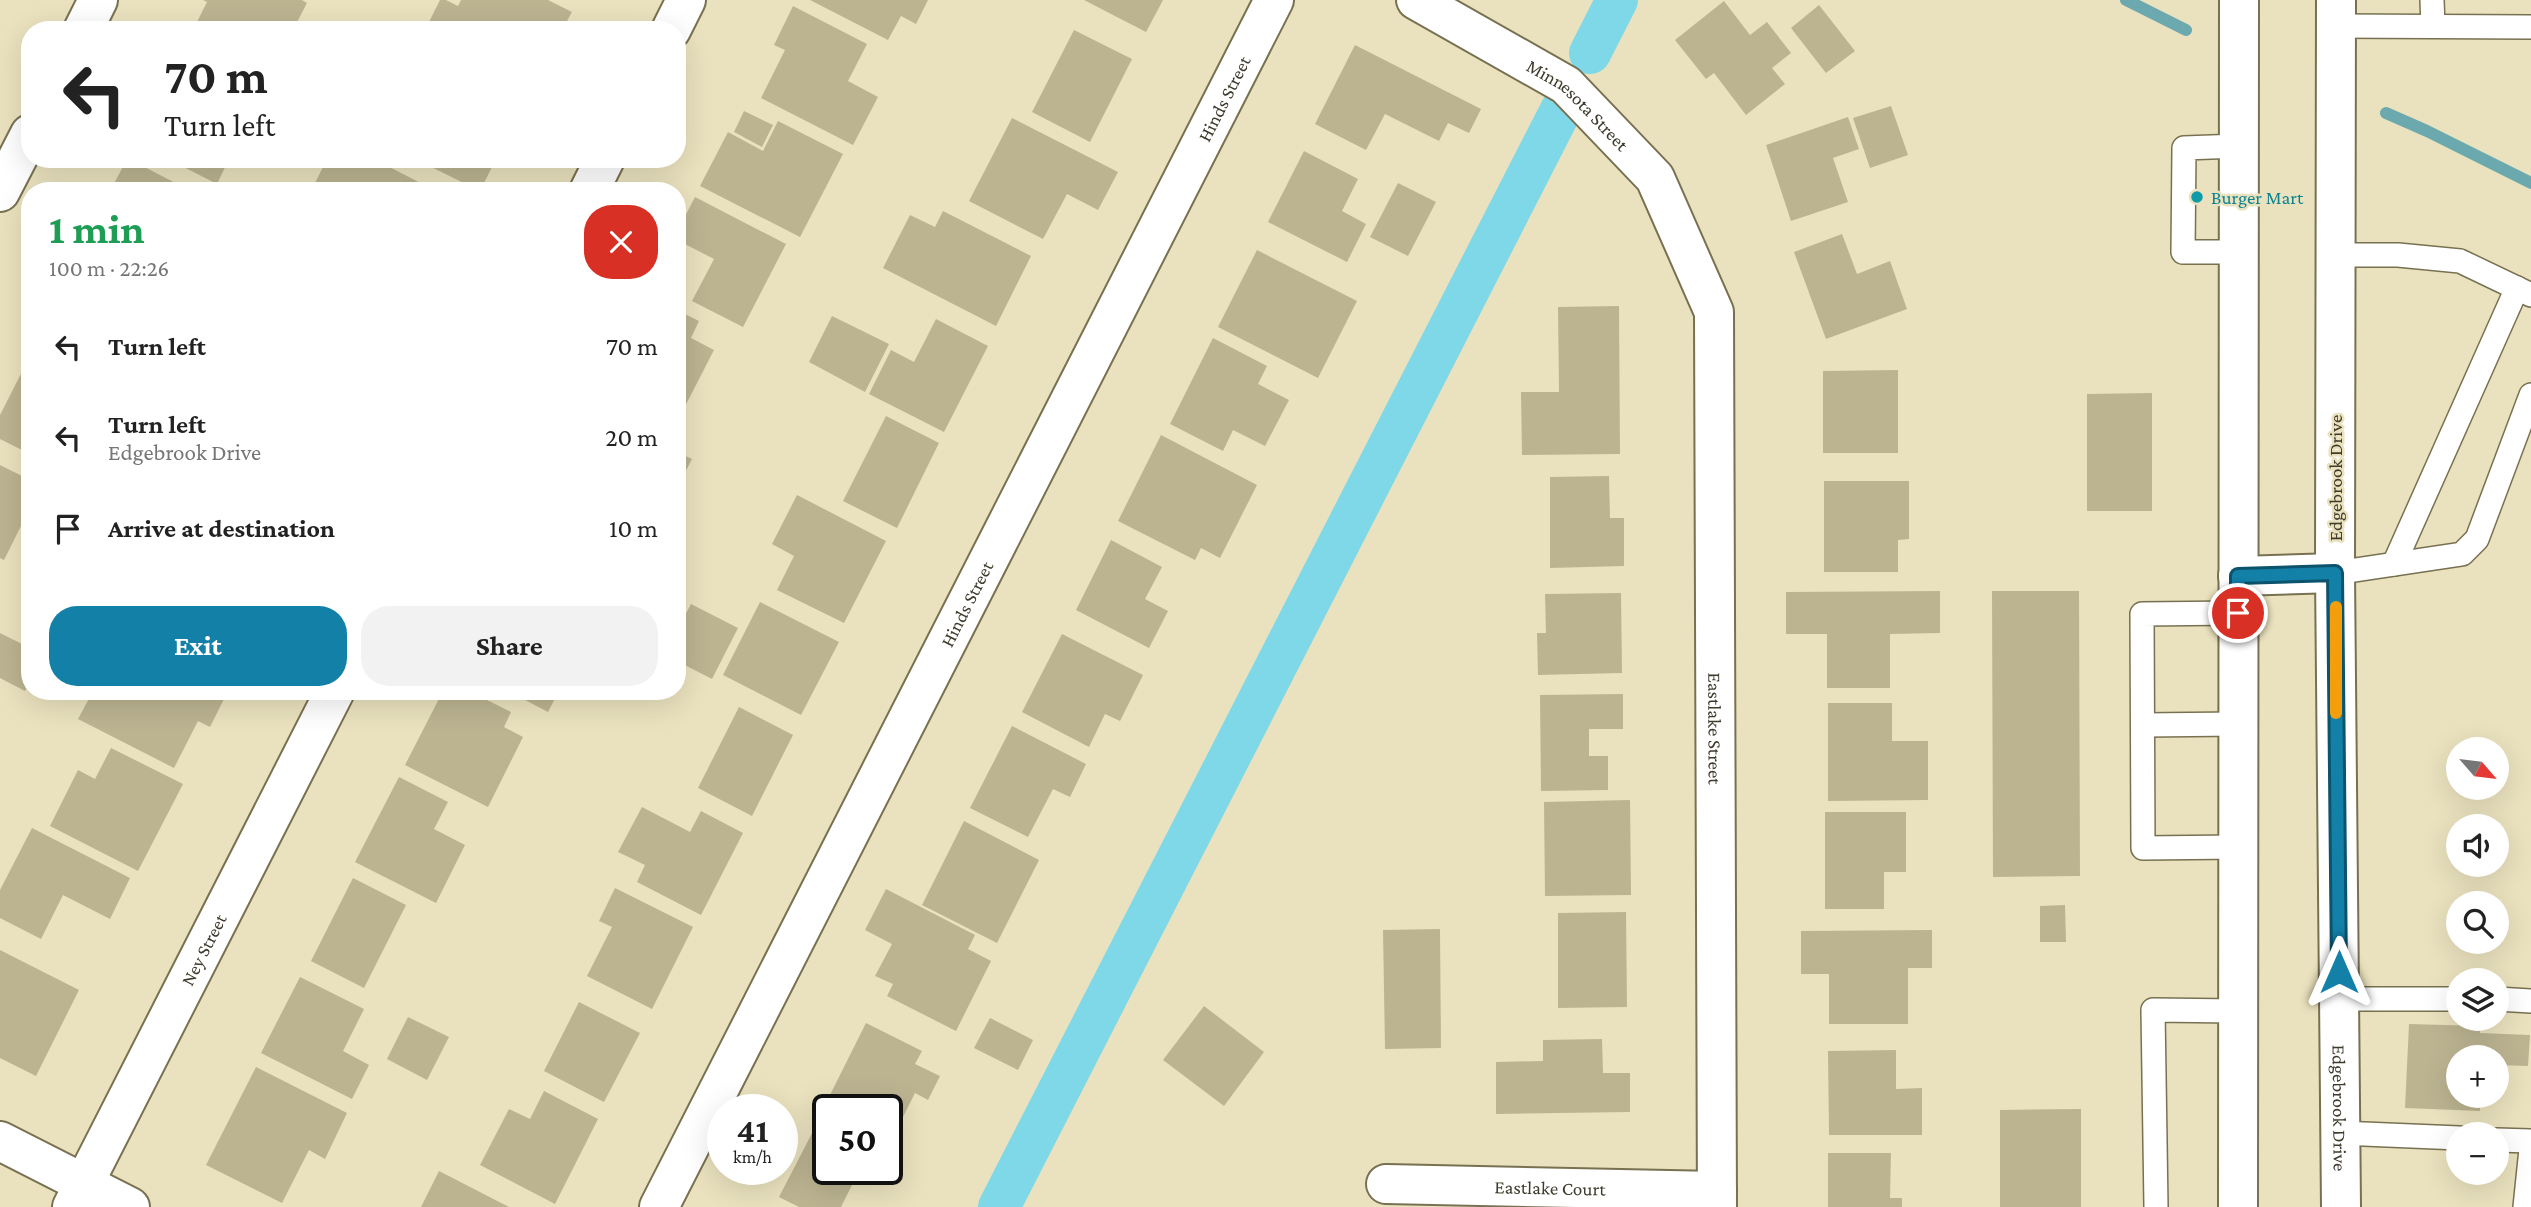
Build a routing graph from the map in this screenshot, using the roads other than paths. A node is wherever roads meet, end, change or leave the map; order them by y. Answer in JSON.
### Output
{"nodes":[{"id":1,"x":98,"y":0,"type":"edge"},
{"id":2,"x":686,"y":0,"type":"edge"},
{"id":3,"x":1275,"y":0,"type":"edge"},
{"id":4,"x":1416,"y":0,"type":"edge"},
{"id":5,"x":2239,"y":0,"type":"edge"},
{"id":6,"x":2432,"y":0,"type":"edge"},
{"id":7,"x":2336,"y":13,"type":"edge"},
{"id":8,"x":88,"y":21,"type":"edge"},
{"id":9,"x":676,"y":21,"type":"edge"},
{"id":10,"x":2433,"y":26,"type":"junction"},
{"id":11,"x":2531,"y":27,"type":"edge"},
{"id":12,"x":2239,"y":146,"type":"junction"},
{"id":13,"x":21,"y":151,"type":"edge"},
{"id":14,"x":0,"y":192,"type":"edge"},
{"id":15,"x":2239,"y":252,"type":"junction"},
{"id":16,"x":2335,"y":255,"type":"junction"},
{"id":17,"x":1690,"y":257,"type":"joint"},
{"id":18,"x":2524,"y":292,"type":"edge"},
{"id":19,"x":2531,"y":395,"type":"edge"},
{"id":20,"x":2394,"y":564,"type":"junction"},
{"id":21,"x":2335,"y":573,"type":"junction"},
{"id":22,"x":2238,"y":594,"type":"junction"},
{"id":23,"x":330,"y":700,"type":"edge"},
{"id":24,"x":2238,"y":724,"type":"junction"},
{"id":25,"x":2143,"y":725,"type":"junction"},
{"id":26,"x":2238,"y":847,"type":"junction"},
{"id":27,"x":2339,"y":999,"type":"junction"},
{"id":28,"x":2446,"y":999,"type":"edge"},
{"id":29,"x":2509,"y":1000,"type":"edge"},
{"id":30,"x":2531,"y":1001,"type":"edge"},
{"id":31,"x":2237,"y":1011,"type":"junction"},
{"id":32,"x":2340,"y":1133,"type":"junction"},
{"id":33,"x":2446,"y":1137,"type":"edge"},
{"id":34,"x":2509,"y":1140,"type":"edge"},
{"id":35,"x":0,"y":1141,"type":"edge"},
{"id":36,"x":2531,"y":1141,"type":"edge"},
{"id":37,"x":2531,"y":1149,"type":"edge"},
{"id":38,"x":1385,"y":1184,"type":"dead end"},
{"id":39,"x":78,"y":1195,"type":"edge"},
{"id":40,"x":1717,"y":1199,"type":"edge"},
{"id":41,"x":130,"y":1207,"type":"edge"},
{"id":42,"x":659,"y":1207,"type":"edge"},
{"id":43,"x":2156,"y":1207,"type":"edge"},
{"id":44,"x":2238,"y":1207,"type":"edge"},
{"id":45,"x":2341,"y":1207,"type":"edge"},
{"id":46,"x":2525,"y":1207,"type":"edge"}],
"edges":[{"from":1,"to":8,"type":"street"},
{"from":2,"to":9,"type":"street"},
{"from":3,"to":42,"type":"street","name":"Hinds Street"},
{"from":4,"to":17,"type":"street","name":"Minnesota Street"},
{"from":5,"to":12,"type":"street"},
{"from":6,"to":10,"type":"lane"},
{"from":7,"to":10,"type":"lane"},
{"from":7,"to":16,"type":"street","name":"Edgebrook Drive"},
{"from":10,"to":11,"type":"lane"},
{"from":12,"to":15,"type":"street"},
{"from":12,"to":15,"type":"lane"},
{"from":13,"to":14,"type":"street"},
{"from":15,"to":22,"type":"street"},
{"from":16,"to":18,"type":"lane"},
{"from":16,"to":21,"type":"street","name":"Edgebrook Drive"},
{"from":17,"to":40,"type":"street","name":"Eastlake Street"},
{"from":18,"to":20,"type":"lane"},
{"from":19,"to":20,"type":"lane"},
{"from":20,"to":21,"type":"lane"},
{"from":21,"to":22,"type":"street"},
{"from":21,"to":27,"type":"street","name":"Edgebrook Drive"},
{"from":22,"to":24,"type":"street"},
{"from":22,"to":25,"type":"lane"},
{"from":23,"to":39,"type":"street","name":"Ney Street"},
{"from":24,"to":25,"type":"lane"},
{"from":24,"to":26,"type":"street"},
{"from":25,"to":26,"type":"lane"},
{"from":26,"to":31,"type":"street"},
{"from":27,"to":28,"type":"lane"},
{"from":27,"to":32,"type":"street","name":"Edgebrook Drive"},
{"from":29,"to":30,"type":"lane"},
{"from":31,"to":43,"type":"lane"},
{"from":31,"to":44,"type":"street"},
{"from":32,"to":33,"type":"lane"},
{"from":32,"to":45,"type":"street","name":"Edgebrook Drive"},
{"from":34,"to":36,"type":"lane"},
{"from":35,"to":39,"type":"street"},
{"from":37,"to":46,"type":"lane"},
{"from":38,"to":40,"type":"street","name":"Eastlake Court"},
{"from":39,"to":41,"type":"street"}]}
